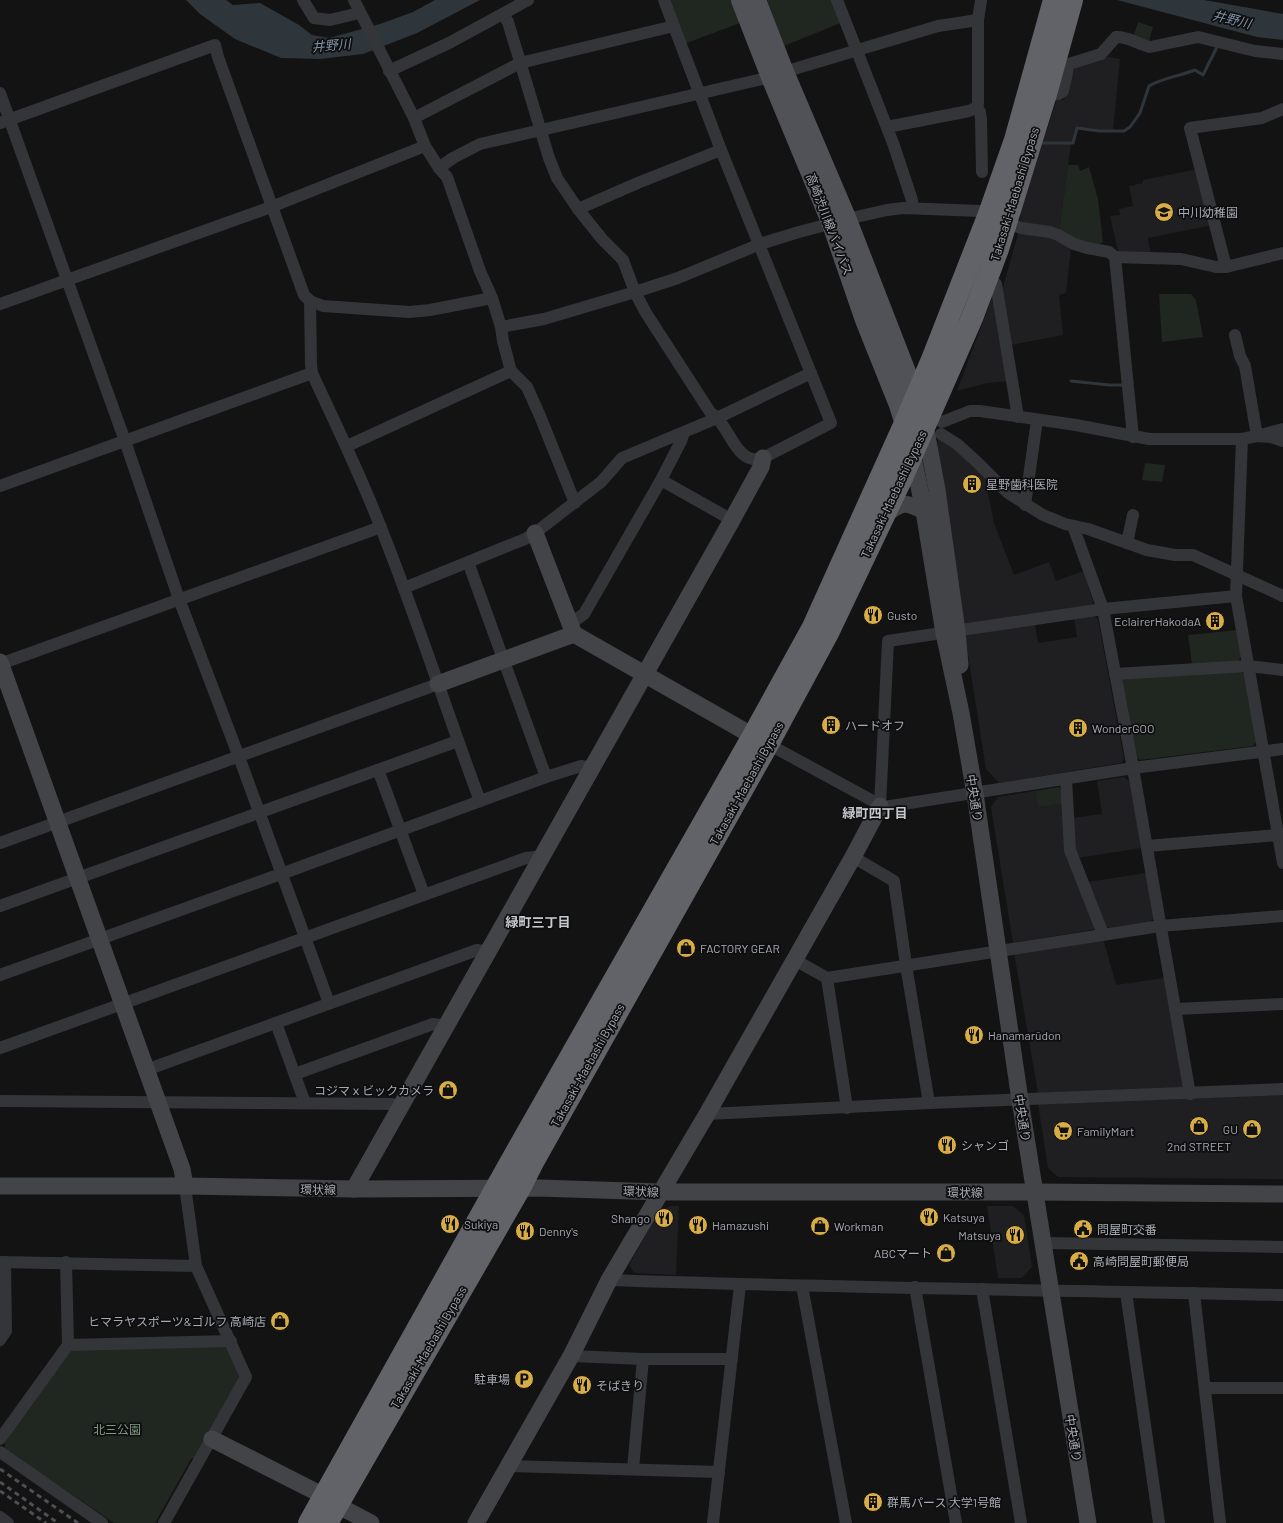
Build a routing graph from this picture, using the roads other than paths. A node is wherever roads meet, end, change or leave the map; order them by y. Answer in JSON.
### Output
{"nodes":[{"id":1,"x":303,"y":0,"type":"edge"},
{"id":2,"x":354,"y":0,"type":"edge"},
{"id":3,"x":528,"y":0,"type":"edge"},
{"id":4,"x":664,"y":0,"type":"edge"},
{"id":5,"x":741,"y":0,"type":"edge"},
{"id":6,"x":756,"y":0,"type":"edge"},
{"id":7,"x":837,"y":0,"type":"edge"},
{"id":8,"x":981,"y":0,"type":"edge"},
{"id":9,"x":1054,"y":0,"type":"edge"},
{"id":10,"x":1072,"y":0,"type":"edge"},
{"id":11,"x":504,"y":14,"type":"junction"},
{"id":12,"x":361,"y":16,"type":"junction"},
{"id":13,"x":978,"y":20,"type":"junction"},
{"id":14,"x":674,"y":26,"type":"junction"},
{"id":15,"x":857,"y":50,"type":"junction"},
{"id":16,"x":1283,"y":54,"type":"edge"},
{"id":17,"x":520,"y":63,"type":"junction"},
{"id":18,"x":387,"y":66,"type":"junction"},
{"id":19,"x":778,"y":74,"type":"junction"},
{"id":20,"x":0,"y":93,"type":"edge"},
{"id":21,"x":700,"y":93,"type":"junction"},
{"id":22,"x":1046,"y":94,"type":"junction"},
{"id":23,"x":977,"y":107,"type":"junction"},
{"id":24,"x":1283,"y":109,"type":"edge"},
{"id":25,"x":414,"y":118,"type":"junction"},
{"id":26,"x":5,"y":121,"type":"edge"},
{"id":27,"x":887,"y":127,"type":"junction"},
{"id":28,"x":542,"y":130,"type":"junction"},
{"id":29,"x":425,"y":146,"type":"junction"},
{"id":30,"x":721,"y":150,"type":"junction"},
{"id":31,"x":439,"y":168,"type":"junction"},
{"id":32,"x":982,"y":172,"type":"dead end"},
{"id":33,"x":272,"y":207,"type":"junction"},
{"id":34,"x":912,"y":208,"type":"junction"},
{"id":35,"x":578,"y":209,"type":"junction"},
{"id":36,"x":998,"y":218,"type":"junction"},
{"id":37,"x":840,"y":222,"type":"junction"},
{"id":38,"x":760,"y":244,"type":"junction"},
{"id":39,"x":1283,"y":253,"type":"edge"},
{"id":40,"x":1115,"y":257,"type":"junction"},
{"id":41,"x":1226,"y":267,"type":"junction"},
{"id":42,"x":67,"y":279,"type":"junction"},
{"id":43,"x":987,"y":280,"type":"junction"},
{"id":44,"x":635,"y":292,"type":"junction"},
{"id":45,"x":492,"y":298,"type":"junction"},
{"id":46,"x":310,"y":301,"type":"junction"},
{"id":47,"x":0,"y":304,"type":"edge"},
{"id":48,"x":501,"y":327,"type":"junction"},
{"id":49,"x":1235,"y":335,"type":"dead end"},
{"id":50,"x":929,"y":363,"type":"junction"},
{"id":51,"x":903,"y":365,"type":"junction"},
{"id":52,"x":512,"y":371,"type":"junction"},
{"id":53,"x":811,"y":373,"type":"junction"},
{"id":54,"x":312,"y":374,"type":"junction"},
{"id":55,"x":916,"y":396,"type":"junction"},
{"id":56,"x":1018,"y":417,"type":"junction"},
{"id":57,"x":717,"y":418,"type":"junction"},
{"id":58,"x":1037,"y":420,"type":"junction"},
{"id":59,"x":928,"y":426,"type":"junction"},
{"id":60,"x":1283,"y":428,"type":"edge"},
{"id":61,"x":684,"y":432,"type":"junction"},
{"id":62,"x":1257,"y":436,"type":"junction"},
{"id":63,"x":1132,"y":437,"type":"junction"},
{"id":64,"x":1242,"y":439,"type":"junction"},
{"id":65,"x":125,"y":441,"type":"junction"},
{"id":66,"x":1283,"y":441,"type":"edge"},
{"id":67,"x":347,"y":446,"type":"junction"},
{"id":68,"x":912,"y":451,"type":"junction"},
{"id":69,"x":763,"y":458,"type":"junction"},
{"id":70,"x":661,"y":480,"type":"junction"},
{"id":71,"x":0,"y":486,"type":"edge"},
{"id":72,"x":575,"y":503,"type":"junction"},
{"id":73,"x":1025,"y":505,"type":"junction"},
{"id":74,"x":924,"y":511,"type":"junction"},
{"id":75,"x":883,"y":516,"type":"junction"},
{"id":76,"x":1133,"y":516,"type":"dead end"},
{"id":77,"x":732,"y":520,"type":"junction"},
{"id":78,"x":1073,"y":526,"type":"junction"},
{"id":79,"x":381,"y":527,"type":"junction"},
{"id":80,"x":535,"y":533,"type":"junction"},
{"id":81,"x":1127,"y":543,"type":"junction"},
{"id":82,"x":468,"y":562,"type":"junction"},
{"id":83,"x":1236,"y":575,"type":"junction"},
{"id":84,"x":404,"y":588,"type":"junction"},
{"id":85,"x":1236,"y":596,"type":"junction"},
{"id":86,"x":1283,"y":596,"type":"edge"},
{"id":87,"x":179,"y":599,"type":"junction"},
{"id":88,"x":1102,"y":609,"type":"junction"},
{"id":89,"x":572,"y":629,"type":"junction"},
{"id":90,"x":950,"y":632,"type":"junction"},
{"id":91,"x":504,"y":660,"type":"junction"},
{"id":92,"x":0,"y":663,"type":"edge"},
{"id":93,"x":1248,"y":666,"type":"junction"},
{"id":94,"x":1283,"y":670,"type":"edge"},
{"id":95,"x":646,"y":674,"type":"junction"},
{"id":96,"x":1115,"y":674,"type":"junction"},
{"id":97,"x":438,"y":684,"type":"junction"},
{"id":98,"x":761,"y":740,"type":"junction"},
{"id":99,"x":458,"y":741,"type":"junction"},
{"id":100,"x":1283,"y":749,"type":"edge"},
{"id":101,"x":1263,"y":752,"type":"junction"},
{"id":102,"x":239,"y":757,"type":"junction"},
{"id":103,"x":593,"y":768,"type":"junction"},
{"id":104,"x":1133,"y":768,"type":"junction"},
{"id":105,"x":378,"y":770,"type":"junction"},
{"id":106,"x":546,"y":777,"type":"junction"},
{"id":107,"x":1066,"y":779,"type":"junction"},
{"id":108,"x":975,"y":794,"type":"junction"},
{"id":109,"x":480,"y":801,"type":"junction"},
{"id":110,"x":880,"y":806,"type":"junction"},
{"id":111,"x":259,"y":813,"type":"junction"},
{"id":112,"x":58,"y":822,"type":"junction"},
{"id":113,"x":400,"y":831,"type":"junction"},
{"id":114,"x":1278,"y":835,"type":"junction"},
{"id":115,"x":0,"y":843,"type":"edge"},
{"id":116,"x":1146,"y":846,"type":"junction"},
{"id":117,"x":542,"y":856,"type":"junction"},
{"id":118,"x":853,"y":857,"type":"junction"},
{"id":119,"x":1283,"y":863,"type":"edge"},
{"id":120,"x":281,"y":874,"type":"junction"},
{"id":121,"x":77,"y":878,"type":"junction"},
{"id":122,"x":424,"y":894,"type":"junction"},
{"id":123,"x":0,"y":906,"type":"edge"},
{"id":124,"x":1283,"y":916,"type":"edge"},
{"id":125,"x":1160,"y":926,"type":"junction"},
{"id":126,"x":1103,"y":934,"type":"junction"},
{"id":127,"x":304,"y":938,"type":"junction"},
{"id":128,"x":99,"y":939,"type":"junction"},
{"id":129,"x":489,"y":952,"type":"junction"},
{"id":130,"x":998,"y":952,"type":"junction"},
{"id":131,"x":795,"y":960,"type":"junction"},
{"id":132,"x":906,"y":965,"type":"junction"},
{"id":133,"x":0,"y":975,"type":"edge"},
{"id":134,"x":827,"y":978,"type":"junction"},
{"id":135,"x":329,"y":1003,"type":"junction"},
{"id":136,"x":123,"y":1004,"type":"junction"},
{"id":137,"x":1283,"y":1004,"type":"edge"},
{"id":138,"x":1175,"y":1009,"type":"junction"},
{"id":139,"x":276,"y":1024,"type":"junction"},
{"id":140,"x":446,"y":1026,"type":"junction"},
{"id":141,"x":0,"y":1048,"type":"edge"},
{"id":142,"x":146,"y":1070,"type":"junction"},
{"id":143,"x":295,"y":1074,"type":"junction"},
{"id":144,"x":1283,"y":1089,"type":"edge"},
{"id":145,"x":1190,"y":1094,"type":"junction"},
{"id":146,"x":1020,"y":1100,"type":"junction"},
{"id":147,"x":0,"y":1101,"type":"edge"},
{"id":148,"x":158,"y":1103,"type":"junction"},
{"id":149,"x":305,"y":1103,"type":"junction"},
{"id":150,"x":929,"y":1103,"type":"junction"},
{"id":151,"x":401,"y":1106,"type":"junction"},
{"id":152,"x":847,"y":1108,"type":"junction"},
{"id":153,"x":707,"y":1114,"type":"junction"},
{"id":154,"x":0,"y":1186,"type":"edge"},
{"id":155,"x":185,"y":1186,"type":"junction"},
{"id":156,"x":496,"y":1188,"type":"junction"},
{"id":157,"x":520,"y":1188,"type":"junction"},
{"id":158,"x":354,"y":1189,"type":"junction"},
{"id":159,"x":660,"y":1192,"type":"junction"},
{"id":160,"x":1036,"y":1192,"type":"junction"},
{"id":161,"x":1283,"y":1194,"type":"edge"},
{"id":162,"x":1044,"y":1243,"type":"junction"},
{"id":163,"x":1283,"y":1247,"type":"edge"},
{"id":164,"x":2,"y":1262,"type":"edge"},
{"id":165,"x":66,"y":1262,"type":"junction"},
{"id":166,"x":196,"y":1266,"type":"junction"},
{"id":167,"x":608,"y":1280,"type":"junction"},
{"id":168,"x":740,"y":1285,"type":"junction"},
{"id":169,"x":802,"y":1286,"type":"junction"},
{"id":170,"x":915,"y":1287,"type":"junction"},
{"id":171,"x":982,"y":1289,"type":"junction"},
{"id":172,"x":1051,"y":1290,"type":"junction"},
{"id":173,"x":1126,"y":1292,"type":"junction"},
{"id":174,"x":1194,"y":1293,"type":"junction"},
{"id":175,"x":1283,"y":1295,"type":"edge"},
{"id":176,"x":0,"y":1340,"type":"edge"},
{"id":177,"x":231,"y":1341,"type":"junction"},
{"id":178,"x":68,"y":1345,"type":"junction"},
{"id":179,"x":571,"y":1356,"type":"junction"},
{"id":180,"x":643,"y":1359,"type":"junction"},
{"id":181,"x":732,"y":1359,"type":"junction"},
{"id":182,"x":1205,"y":1388,"type":"junction"},
{"id":183,"x":1283,"y":1388,"type":"edge"},
{"id":184,"x":0,"y":1439,"type":"edge"},
{"id":185,"x":212,"y":1439,"type":"junction"},
{"id":186,"x":0,"y":1452,"type":"edge"},
{"id":187,"x":509,"y":1466,"type":"junction"},
{"id":188,"x":633,"y":1469,"type":"junction"},
{"id":189,"x":719,"y":1472,"type":"junction"},
{"id":190,"x":330,"y":1508,"type":"edge"},
{"id":191,"x":0,"y":1517,"type":"edge"},
{"id":192,"x":8,"y":1523,"type":"edge"},
{"id":193,"x":102,"y":1523,"type":"edge"},
{"id":194,"x":164,"y":1523,"type":"edge"},
{"id":195,"x":309,"y":1523,"type":"edge"},
{"id":196,"x":371,"y":1523,"type":"edge"},
{"id":197,"x":476,"y":1523,"type":"edge"},
{"id":198,"x":713,"y":1523,"type":"edge"},
{"id":199,"x":846,"y":1523,"type":"edge"},
{"id":200,"x":956,"y":1523,"type":"edge"},
{"id":201,"x":1021,"y":1523,"type":"edge"},
{"id":202,"x":1088,"y":1523,"type":"edge"},
{"id":203,"x":1159,"y":1523,"type":"edge"},
{"id":204,"x":1220,"y":1523,"type":"edge"}],
"edges":[{"from":1,"to":12,"type":"street"},
{"from":2,"to":12,"type":"street"},
{"from":3,"to":11,"type":"street"},
{"from":4,"to":14,"type":"street"},
{"from":5,"to":19,"type":"main road","name":"高崎渋川線バイパス"},
{"from":6,"to":19,"type":"main road","name":"高崎渋川線バイパス"},
{"from":7,"to":15,"type":"street"},
{"from":8,"to":13,"type":"street"},
{"from":9,"to":36,"type":"highway","name":"Takasaki-Maebashi Bypass"},
{"from":10,"to":22,"type":"highway","name":"Takasaki-Maebashi Bypass"},
{"from":11,"to":17,"type":"street"},
{"from":11,"to":18,"type":"street"},
{"from":12,"to":18,"type":"street"},
{"from":13,"to":15,"type":"street"},
{"from":13,"to":23,"type":"street"},
{"from":14,"to":17,"type":"street"},
{"from":14,"to":21,"type":"street"},
{"from":15,"to":19,"type":"street"},
{"from":15,"to":27,"type":"street"},
{"from":16,"to":22,"type":"street"},
{"from":17,"to":25,"type":"street"},
{"from":17,"to":28,"type":"street"},
{"from":18,"to":25,"type":"street"},
{"from":19,"to":21,"type":"street"},
{"from":19,"to":37,"type":"main road","name":"高崎渋川線バイパス"},
{"from":20,"to":26,"type":"street"},
{"from":21,"to":28,"type":"street"},
{"from":21,"to":30,"type":"street"},
{"from":22,"to":36,"type":"highway","name":"Takasaki-Maebashi Bypass"},
{"from":23,"to":27,"type":"street"},
{"from":23,"to":32,"type":"street"},
{"from":24,"to":41,"type":"street"},
{"from":25,"to":29,"type":"street"},
{"from":26,"to":33,"type":"street"},
{"from":26,"to":42,"type":"street"},
{"from":27,"to":34,"type":"street"},
{"from":28,"to":31,"type":"street"},
{"from":28,"to":35,"type":"street"},
{"from":29,"to":31,"type":"street"},
{"from":29,"to":33,"type":"street"},
{"from":30,"to":35,"type":"street"},
{"from":30,"to":38,"type":"street"},
{"from":31,"to":45,"type":"street"},
{"from":33,"to":42,"type":"street"},
{"from":33,"to":46,"type":"street"},
{"from":34,"to":36,"type":"street"},
{"from":34,"to":37,"type":"street"},
{"from":35,"to":44,"type":"street"},
{"from":36,"to":40,"type":"street"},
{"from":36,"to":43,"type":"highway","name":"Takasaki-Maebashi Bypass"},
{"from":36,"to":50,"type":"highway","name":"Takasaki-Maebashi Bypass"},
{"from":37,"to":38,"type":"street"},
{"from":37,"to":51,"type":"main road","name":"高崎渋川線バイパス"},
{"from":37,"to":59,"type":"main road","name":"高崎渋川線バイパス"},
{"from":38,"to":44,"type":"street"},
{"from":38,"to":53,"type":"street"},
{"from":39,"to":41,"type":"street"},
{"from":40,"to":41,"type":"street"},
{"from":40,"to":63,"type":"street"},
{"from":42,"to":47,"type":"street"},
{"from":42,"to":65,"type":"street"},
{"from":43,"to":56,"type":"street"},
{"from":43,"to":59,"type":"highway","name":"Takasaki-Maebashi Bypass"},
{"from":44,"to":48,"type":"street"},
{"from":44,"to":57,"type":"street"},
{"from":45,"to":46,"type":"street"},
{"from":45,"to":48,"type":"street"},
{"from":46,"to":54,"type":"street"},
{"from":48,"to":52,"type":"street"},
{"from":49,"to":62,"type":"street"},
{"from":50,"to":51,"type":"main road"},
{"from":50,"to":55,"type":"highway","name":"Takasaki-Maebashi Bypass"},
{"from":51,"to":55,"type":"main road","name":"高崎渋川線バイパス"},
{"from":52,"to":67,"type":"street"},
{"from":52,"to":72,"type":"street"},
{"from":53,"to":57,"type":"street"},
{"from":53,"to":69,"type":"street"},
{"from":54,"to":65,"type":"street"},
{"from":54,"to":67,"type":"street"},
{"from":55,"to":59,"type":"highway","name":"Takasaki-Maebashi Bypass"},
{"from":56,"to":58,"type":"street"},
{"from":56,"to":59,"type":"street"},
{"from":57,"to":61,"type":"street"},
{"from":57,"to":69,"type":"street"},
{"from":58,"to":63,"type":"street"},
{"from":58,"to":73,"type":"street"},
{"from":59,"to":68,"type":"highway","name":"Takasaki-Maebashi Bypass"},
{"from":59,"to":73,"type":"street"},
{"from":59,"to":90,"type":"street","name":"中央通り"},
{"from":59,"to":98,"type":"highway","name":"Takasaki-Maebashi Bypass"},
{"from":60,"to":62,"type":"street"},
{"from":61,"to":70,"type":"street"},
{"from":61,"to":72,"type":"street"},
{"from":62,"to":64,"type":"street"},
{"from":62,"to":66,"type":"street"},
{"from":63,"to":64,"type":"street"},
{"from":64,"to":83,"type":"street"},
{"from":65,"to":71,"type":"street"},
{"from":65,"to":87,"type":"street"},
{"from":67,"to":79,"type":"street"},
{"from":68,"to":74,"type":"street","name":"中央通り"},
{"from":68,"to":75,"type":"highway","name":"Takasaki-Maebashi Bypass"},
{"from":69,"to":77,"type":"street"},
{"from":70,"to":77,"type":"street"},
{"from":70,"to":89,"type":"street"},
{"from":72,"to":80,"type":"street"},
{"from":73,"to":78,"type":"street"},
{"from":74,"to":75,"type":"street"},
{"from":74,"to":90,"type":"street","name":"中央通り"},
{"from":75,"to":98,"type":"highway","name":"Takasaki-Maebashi Bypass"},
{"from":76,"to":81,"type":"street"},
{"from":77,"to":95,"type":"street"},
{"from":78,"to":81,"type":"street"},
{"from":78,"to":88,"type":"street"},
{"from":79,"to":84,"type":"street"},
{"from":79,"to":87,"type":"street"},
{"from":80,"to":82,"type":"street"},
{"from":80,"to":89,"type":"street"},
{"from":81,"to":83,"type":"street"},
{"from":82,"to":84,"type":"street"},
{"from":82,"to":91,"type":"street"},
{"from":83,"to":85,"type":"street"},
{"from":83,"to":86,"type":"street"},
{"from":84,"to":97,"type":"street"},
{"from":85,"to":88,"type":"street"},
{"from":85,"to":93,"type":"street"},
{"from":87,"to":92,"type":"street"},
{"from":87,"to":102,"type":"street"},
{"from":88,"to":90,"type":"street"},
{"from":88,"to":96,"type":"street"},
{"from":89,"to":91,"type":"street"},
{"from":89,"to":95,"type":"street"},
{"from":90,"to":108,"type":"street","name":"中央通り"},
{"from":90,"to":110,"type":"street"},
{"from":91,"to":97,"type":"street"},
{"from":91,"to":106,"type":"street"},
{"from":92,"to":112,"type":"street"},
{"from":93,"to":94,"type":"street"},
{"from":93,"to":96,"type":"street"},
{"from":93,"to":101,"type":"street"},
{"from":95,"to":98,"type":"street"},
{"from":95,"to":103,"type":"street"},
{"from":96,"to":104,"type":"street"},
{"from":97,"to":99,"type":"street"},
{"from":97,"to":102,"type":"street"},
{"from":98,"to":110,"type":"street"},
{"from":98,"to":156,"type":"highway","name":"Takasaki-Maebashi Bypass"},
{"from":98,"to":157,"type":"highway","name":"Takasaki-Maebashi Bypass"},
{"from":99,"to":105,"type":"street"},
{"from":99,"to":109,"type":"street"},
{"from":100,"to":101,"type":"street"},
{"from":101,"to":104,"type":"street"},
{"from":101,"to":114,"type":"street"},
{"from":102,"to":111,"type":"street"},
{"from":102,"to":112,"type":"street"},
{"from":103,"to":106,"type":"street"},
{"from":103,"to":117,"type":"street"},
{"from":104,"to":107,"type":"street"},
{"from":104,"to":116,"type":"street"},
{"from":105,"to":111,"type":"street"},
{"from":105,"to":113,"type":"street"},
{"from":106,"to":109,"type":"street"},
{"from":107,"to":108,"type":"street"},
{"from":107,"to":126,"type":"street"},
{"from":108,"to":110,"type":"street"},
{"from":108,"to":130,"type":"street","name":"中央通り"},
{"from":109,"to":113,"type":"street"},
{"from":110,"to":118,"type":"street"},
{"from":111,"to":120,"type":"street"},
{"from":111,"to":121,"type":"street"},
{"from":112,"to":115,"type":"street"},
{"from":112,"to":121,"type":"street"},
{"from":113,"to":120,"type":"street"},
{"from":113,"to":122,"type":"street"},
{"from":114,"to":116,"type":"street"},
{"from":114,"to":119,"type":"street"},
{"from":116,"to":125,"type":"street"},
{"from":117,"to":122,"type":"street"},
{"from":117,"to":129,"type":"street"},
{"from":118,"to":131,"type":"street"},
{"from":118,"to":132,"type":"street"},
{"from":120,"to":127,"type":"street"},
{"from":120,"to":128,"type":"street"},
{"from":121,"to":123,"type":"street"},
{"from":121,"to":128,"type":"street"},
{"from":122,"to":127,"type":"street"},
{"from":124,"to":125,"type":"street"},
{"from":125,"to":126,"type":"street"},
{"from":125,"to":138,"type":"street"},
{"from":126,"to":130,"type":"street"},
{"from":127,"to":135,"type":"street"},
{"from":127,"to":136,"type":"street"},
{"from":128,"to":133,"type":"street"},
{"from":128,"to":136,"type":"street"},
{"from":129,"to":135,"type":"street"},
{"from":129,"to":140,"type":"street"},
{"from":130,"to":132,"type":"street"},
{"from":130,"to":146,"type":"street","name":"中央通り"},
{"from":131,"to":134,"type":"street"},
{"from":131,"to":153,"type":"street"},
{"from":132,"to":134,"type":"street"},
{"from":132,"to":150,"type":"street"},
{"from":134,"to":152,"type":"street"},
{"from":135,"to":139,"type":"street"},
{"from":136,"to":141,"type":"street"},
{"from":136,"to":142,"type":"street"},
{"from":137,"to":138,"type":"street"},
{"from":138,"to":145,"type":"street"},
{"from":139,"to":142,"type":"street"},
{"from":139,"to":143,"type":"street"},
{"from":140,"to":143,"type":"street"},
{"from":140,"to":151,"type":"street"},
{"from":142,"to":148,"type":"street"},
{"from":143,"to":149,"type":"street"},
{"from":144,"to":145,"type":"street"},
{"from":145,"to":146,"type":"street"},
{"from":146,"to":150,"type":"street"},
{"from":146,"to":160,"type":"street","name":"中央通り"},
{"from":147,"to":148,"type":"street"},
{"from":148,"to":149,"type":"street"},
{"from":148,"to":155,"type":"street"},
{"from":149,"to":151,"type":"street"},
{"from":150,"to":152,"type":"street"},
{"from":151,"to":158,"type":"street"},
{"from":152,"to":153,"type":"street"},
{"from":153,"to":159,"type":"street"},
{"from":154,"to":155,"type":"street","name":"環状線"},
{"from":155,"to":158,"type":"street","name":"環状線"},
{"from":155,"to":166,"type":"street"},
{"from":156,"to":157,"type":"street","name":"環状線"},
{"from":156,"to":158,"type":"street","name":"環状線"},
{"from":156,"to":190,"type":"highway","name":"Takasaki-Maebashi Bypass"},
{"from":157,"to":159,"type":"street","name":"環状線"},
{"from":157,"to":190,"type":"highway","name":"Takasaki-Maebashi Bypass"},
{"from":159,"to":160,"type":"street","name":"環状線"},
{"from":159,"to":167,"type":"street"},
{"from":160,"to":161,"type":"street","name":"環状線"},
{"from":160,"to":162,"type":"street","name":"中央通り"},
{"from":162,"to":163,"type":"street"},
{"from":162,"to":172,"type":"street","name":"中央通り"},
{"from":164,"to":165,"type":"street"},
{"from":164,"to":176,"type":"street"},
{"from":165,"to":166,"type":"street"},
{"from":165,"to":178,"type":"street"},
{"from":166,"to":177,"type":"street"},
{"from":167,"to":168,"type":"street"},
{"from":167,"to":179,"type":"street"},
{"from":168,"to":169,"type":"street"},
{"from":168,"to":181,"type":"street"},
{"from":169,"to":170,"type":"street"},
{"from":169,"to":199,"type":"street"},
{"from":170,"to":171,"type":"street"},
{"from":170,"to":200,"type":"street"},
{"from":171,"to":172,"type":"street"},
{"from":171,"to":201,"type":"street"},
{"from":172,"to":173,"type":"street"},
{"from":172,"to":202,"type":"street","name":"中央通り"},
{"from":173,"to":174,"type":"street"},
{"from":173,"to":203,"type":"street"},
{"from":174,"to":175,"type":"street"},
{"from":174,"to":182,"type":"street"},
{"from":177,"to":178,"type":"street"},
{"from":177,"to":185,"type":"street"},
{"from":178,"to":184,"type":"street"},
{"from":179,"to":180,"type":"street"},
{"from":179,"to":187,"type":"street"},
{"from":180,"to":181,"type":"street"},
{"from":180,"to":188,"type":"street"},
{"from":181,"to":189,"type":"street"},
{"from":182,"to":183,"type":"street"},
{"from":182,"to":204,"type":"street"},
{"from":185,"to":190,"type":"street"},
{"from":185,"to":194,"type":"street"},
{"from":186,"to":193,"type":"street"},
{"from":187,"to":188,"type":"street"},
{"from":187,"to":197,"type":"street"},
{"from":188,"to":189,"type":"street"},
{"from":189,"to":198,"type":"street"},
{"from":190,"to":195,"type":"highway","name":"Takasaki-Maebashi Bypass"},
{"from":190,"to":196,"type":"street"},
{"from":191,"to":192,"type":"street"}]}
